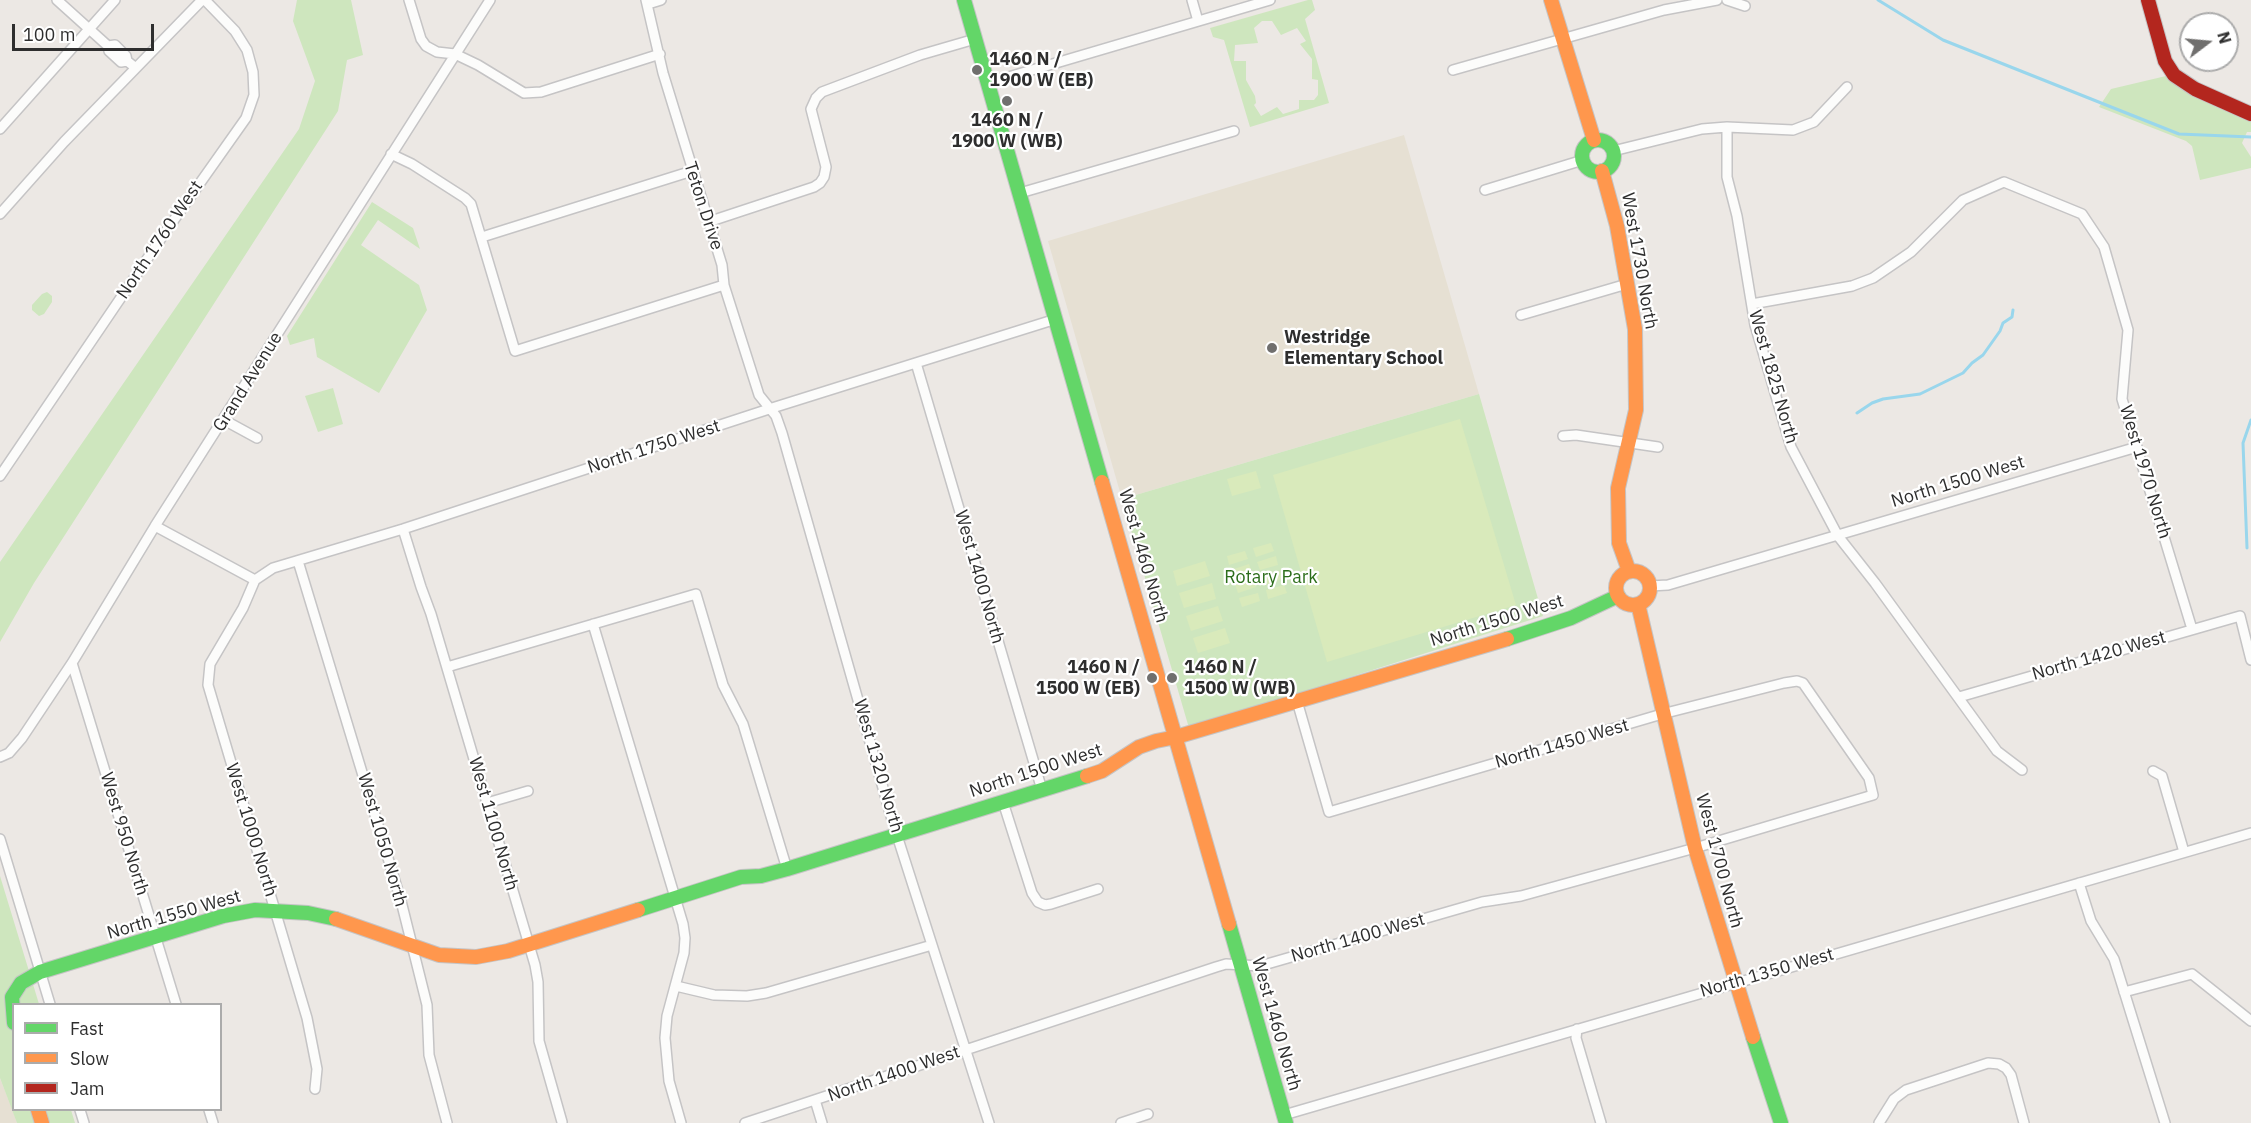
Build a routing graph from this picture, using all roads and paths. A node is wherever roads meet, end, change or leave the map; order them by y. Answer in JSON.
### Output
{"nodes":[{"id":1,"x":57,"y":0,"type":"edge"},
{"id":2,"x":115,"y":0,"type":"edge"},
{"id":3,"x":203,"y":0,"type":"edge"},
{"id":4,"x":409,"y":0,"type":"edge"},
{"id":5,"x":490,"y":0,"type":"edge"},
{"id":6,"x":661,"y":0,"type":"edge"},
{"id":7,"x":963,"y":0,"type":"edge"},
{"id":8,"x":1192,"y":0,"type":"edge"},
{"id":9,"x":1270,"y":0,"type":"edge"},
{"id":10,"x":1551,"y":0,"type":"edge"},
{"id":11,"x":1718,"y":0,"type":"edge"},
{"id":12,"x":1727,"y":0,"type":"edge"},
{"id":13,"x":2148,"y":0,"type":"edge"},
{"id":14,"x":647,"y":2,"type":"edge"},
{"id":15,"x":1745,"y":6,"type":"dead end"},
{"id":16,"x":1198,"y":21,"type":"junction"},
{"id":17,"x":88,"y":28,"type":"junction"},
{"id":18,"x":975,"y":39,"type":"junction"},
{"id":19,"x":1563,"y":39,"type":"junction"},
{"id":20,"x":455,"y":54,"type":"junction"},
{"id":21,"x":660,"y":54,"type":"junction"},
{"id":22,"x":136,"y":68,"type":"junction"},
{"id":23,"x":1453,"y":70,"type":"dead end"},
{"id":24,"x":988,"y":83,"type":"junction"},
{"id":25,"x":1847,"y":87,"type":"dead end"},
{"id":26,"x":2251,"y":114,"type":"edge"},
{"id":27,"x":1,"y":126,"type":"edge"},
{"id":28,"x":1727,"y":127,"type":"junction"},
{"id":29,"x":1234,"y":131,"type":"dead end"},
{"id":30,"x":1594,"y":140,"type":"junction"},
{"id":31,"x":1614,"y":151,"type":"junction"},
{"id":32,"x":391,"y":154,"type":"junction"},
{"id":33,"x":1583,"y":160,"type":"junction"},
{"id":34,"x":692,"y":171,"type":"junction"},
{"id":35,"x":1602,"y":171,"type":"junction"},
{"id":36,"x":1485,"y":190,"type":"dead end"},
{"id":37,"x":1020,"y":193,"type":"junction"},
{"id":38,"x":0,"y":214,"type":"edge"},
{"id":39,"x":708,"y":222,"type":"junction"},
{"id":40,"x":482,"y":237,"type":"junction"},
{"id":41,"x":1627,"y":284,"type":"junction"},
{"id":42,"x":724,"y":285,"type":"junction"},
{"id":43,"x":1752,"y":304,"type":"junction"},
{"id":44,"x":1521,"y":315,"type":"dead end"},
{"id":45,"x":1056,"y":319,"type":"junction"},
{"id":46,"x":916,"y":363,"type":"junction"},
{"id":47,"x":769,"y":409,"type":"junction"},
{"id":48,"x":224,"y":420,"type":"junction"},
{"id":49,"x":1563,"y":436,"type":"dead end"},
{"id":50,"x":257,"y":438,"type":"dead end"},
{"id":51,"x":1629,"y":443,"type":"junction"},
{"id":52,"x":1658,"y":447,"type":"dead end"},
{"id":53,"x":2138,"y":447,"type":"junction"},
{"id":54,"x":0,"y":476,"type":"edge"},
{"id":55,"x":155,"y":526,"type":"junction"},
{"id":56,"x":404,"y":529,"type":"junction"},
{"id":57,"x":1838,"y":536,"type":"junction"},
{"id":58,"x":298,"y":561,"type":"junction"},
{"id":59,"x":1629,"y":571,"type":"junction"},
{"id":60,"x":255,"y":580,"type":"junction"},
{"id":61,"x":1650,"y":586,"type":"junction"},
{"id":62,"x":1618,"y":596,"type":"junction"},
{"id":63,"x":1638,"y":604,"type":"junction"},
{"id":64,"x":593,"y":624,"type":"junction"},
{"id":65,"x":2193,"y":628,"type":"junction"},
{"id":66,"x":2251,"y":660,"type":"edge"},
{"id":67,"x":72,"y":663,"type":"junction"},
{"id":68,"x":447,"y":667,"type":"junction"},
{"id":69,"x":1959,"y":697,"type":"junction"},
{"id":70,"x":1297,"y":701,"type":"junction"},
{"id":71,"x":1662,"y":714,"type":"junction"},
{"id":72,"x":1176,"y":737,"type":"junction"},
{"id":73,"x":0,"y":757,"type":"edge"},
{"id":74,"x":2022,"y":770,"type":"dead end"},
{"id":75,"x":2153,"y":771,"type":"dead end"},
{"id":76,"x":1042,"y":790,"type":"junction"},
{"id":77,"x":528,"y":791,"type":"dead end"},
{"id":78,"x":1873,"y":795,"type":"joint"},
{"id":79,"x":1003,"y":802,"type":"junction"},
{"id":80,"x":487,"y":803,"type":"junction"},
{"id":81,"x":2251,"y":833,"type":"edge"},
{"id":82,"x":897,"y":835,"type":"junction"},
{"id":83,"x":0,"y":839,"type":"edge"},
{"id":84,"x":1695,"y":848,"type":"junction"},
{"id":85,"x":2184,"y":852,"type":"junction"},
{"id":86,"x":787,"y":869,"type":"junction"},
{"id":87,"x":2079,"y":883,"type":"junction"},
{"id":88,"x":1098,"y":889,"type":"dead end"},
{"id":89,"x":675,"y":899,"type":"junction"},
{"id":90,"x":275,"y":910,"type":"junction"},
{"id":91,"x":156,"y":938,"type":"junction"},
{"id":92,"x":529,"y":945,"type":"junction"},
{"id":93,"x":932,"y":945,"type":"junction"},
{"id":94,"x":411,"y":946,"type":"junction"},
{"id":95,"x":1241,"y":967,"type":"junction"},
{"id":96,"x":40,"y":972,"type":"junction"},
{"id":97,"x":1735,"y":982,"type":"junction"},
{"id":98,"x":676,"y":986,"type":"junction"},
{"id":99,"x":2124,"y":992,"type":"junction"},
{"id":100,"x":12,"y":1003,"type":"edge"},
{"id":101,"x":49,"y":1003,"type":"edge"},
{"id":102,"x":175,"y":1003,"type":"edge"},
{"id":103,"x":2251,"y":1021,"type":"edge"},
{"id":104,"x":1577,"y":1029,"type":"junction"},
{"id":105,"x":964,"y":1050,"type":"junction"},
{"id":106,"x":315,"y":1089,"type":"dead end"},
{"id":107,"x":815,"y":1100,"type":"junction"},
{"id":108,"x":1148,"y":1114,"type":"dead end"},
{"id":109,"x":1285,"y":1119,"type":"edge"},
{"id":110,"x":562,"y":1122,"type":"edge"},
{"id":111,"x":1881,"y":1122,"type":"edge"},
{"id":112,"x":447,"y":1123,"type":"edge"},
{"id":113,"x":681,"y":1123,"type":"edge"},
{"id":114,"x":745,"y":1123,"type":"edge"},
{"id":115,"x":822,"y":1123,"type":"edge"},
{"id":116,"x":988,"y":1123,"type":"edge"},
{"id":117,"x":1121,"y":1123,"type":"edge"},
{"id":118,"x":1601,"y":1123,"type":"edge"},
{"id":119,"x":1781,"y":1123,"type":"edge"},
{"id":120,"x":2024,"y":1123,"type":"edge"},
{"id":121,"x":2165,"y":1123,"type":"edge"}],
"edges":[{"from":1,"to":17,"type":"street"},
{"from":2,"to":17,"type":"street"},
{"from":3,"to":22,"type":"street"},
{"from":3,"to":54,"type":"street","name":"North 1760 West"},
{"from":4,"to":20,"type":"street"},
{"from":5,"to":20,"type":"street","name":"Grand Avenue"},
{"from":6,"to":14,"type":"street"},
{"from":7,"to":18,"type":"street","name":"West 1460 North"},
{"from":8,"to":16,"type":"street"},
{"from":9,"to":16,"type":"street"},
{"from":10,"to":19,"type":"street"},
{"from":11,"to":19,"type":"street"},
{"from":12,"to":15,"type":"street"},
{"from":13,"to":26,"type":"street"},
{"from":14,"to":21,"type":"street","name":"Teton Drive"},
{"from":16,"to":24,"type":"street"},
{"from":17,"to":22,"type":"street"},
{"from":17,"to":27,"type":"street"},
{"from":18,"to":24,"type":"street","name":"West 1460 North"},
{"from":18,"to":39,"type":"street"},
{"from":19,"to":23,"type":"street"},
{"from":19,"to":30,"type":"street"},
{"from":20,"to":21,"type":"street"},
{"from":20,"to":32,"type":"street","name":"Grand Avenue"},
{"from":21,"to":34,"type":"street","name":"Teton Drive"},
{"from":22,"to":38,"type":"street"},
{"from":24,"to":37,"type":"street","name":"West 1460 North"},
{"from":25,"to":28,"type":"street"},
{"from":28,"to":31,"type":"street"},
{"from":28,"to":43,"type":"street","name":"West 1825 North"},
{"from":29,"to":37,"type":"street"},
{"from":30,"to":31,"type":"street"},
{"from":30,"to":33,"type":"street"},
{"from":31,"to":35,"type":"street"},
{"from":32,"to":40,"type":"street"},
{"from":32,"to":48,"type":"street","name":"Grand Avenue"},
{"from":33,"to":35,"type":"street"},
{"from":33,"to":36,"type":"street"},
{"from":34,"to":39,"type":"street","name":"Teton Drive"},
{"from":34,"to":40,"type":"street"},
{"from":35,"to":41,"type":"street","name":"West 1730 North"},
{"from":37,"to":45,"type":"street","name":"West 1460 North"},
{"from":39,"to":42,"type":"street","name":"Teton Drive"},
{"from":40,"to":42,"type":"street"},
{"from":41,"to":44,"type":"street"},
{"from":41,"to":51,"type":"street","name":"West 1730 North"},
{"from":42,"to":47,"type":"street","name":"Teton Drive"},
{"from":43,"to":53,"type":"street","name":"West 1970 North"},
{"from":43,"to":57,"type":"street","name":"West 1825 North"},
{"from":45,"to":46,"type":"street","name":"North 1750 West"},
{"from":45,"to":72,"type":"street","name":"West 1460 North"},
{"from":46,"to":47,"type":"street","name":"North 1750 West"},
{"from":46,"to":76,"type":"street","name":"West 1400 North"},
{"from":47,"to":56,"type":"street","name":"North 1750 West"},
{"from":47,"to":82,"type":"street","name":"West 1320 North"},
{"from":48,"to":50,"type":"street"},
{"from":48,"to":55,"type":"street","name":"Grand Avenue"},
{"from":49,"to":51,"type":"street"},
{"from":51,"to":52,"type":"street"},
{"from":51,"to":59,"type":"street","name":"West 1730 North"},
{"from":53,"to":57,"type":"street","name":"North 1500 West"},
{"from":53,"to":65,"type":"street","name":"West 1970 North"},
{"from":55,"to":60,"type":"street"},
{"from":55,"to":67,"type":"street","name":"Grand Avenue"},
{"from":56,"to":58,"type":"street","name":"North 1750 West"},
{"from":56,"to":68,"type":"street","name":"West 1100 North"},
{"from":57,"to":61,"type":"street","name":"North 1500 West"},
{"from":57,"to":69,"type":"street","name":"West 1825 North"},
{"from":58,"to":60,"type":"street","name":"North 1750 West"},
{"from":58,"to":94,"type":"street","name":"West 1050 North"},
{"from":59,"to":61,"type":"street"},
{"from":59,"to":62,"type":"street"},
{"from":60,"to":90,"type":"street","name":"West 1000 North"},
{"from":61,"to":63,"type":"street"},
{"from":62,"to":63,"type":"street"},
{"from":62,"to":70,"type":"street","name":"North 1500 West"},
{"from":63,"to":71,"type":"street","name":"West 1700 North"},
{"from":64,"to":68,"type":"street"},
{"from":64,"to":86,"type":"street"},
{"from":64,"to":89,"type":"street"},
{"from":65,"to":66,"type":"street","name":"North 1420 West"},
{"from":65,"to":69,"type":"street","name":"North 1420 West"},
{"from":67,"to":73,"type":"street","name":"Grand Avenue"},
{"from":67,"to":91,"type":"street","name":"West 950 North"},
{"from":68,"to":80,"type":"street","name":"West 1100 North"},
{"from":69,"to":74,"type":"street","name":"West 1825 North"},
{"from":70,"to":71,"type":"street","name":"North 1450 West"},
{"from":70,"to":72,"type":"street","name":"North 1500 West"},
{"from":71,"to":78,"type":"street","name":"North 1450 West"},
{"from":71,"to":84,"type":"street","name":"West 1700 North"},
{"from":72,"to":76,"type":"street","name":"North 1500 West"},
{"from":72,"to":95,"type":"street","name":"West 1460 North"},
{"from":75,"to":85,"type":"street"},
{"from":76,"to":79,"type":"street","name":"North 1500 West"},
{"from":77,"to":80,"type":"street"},
{"from":78,"to":84,"type":"street","name":"North 1400 West"},
{"from":79,"to":82,"type":"street","name":"North 1500 West"},
{"from":79,"to":88,"type":"street"},
{"from":80,"to":92,"type":"street","name":"West 1100 North"},
{"from":81,"to":85,"type":"street","name":"North 1350 West"},
{"from":82,"to":86,"type":"street","name":"North 1500 West"},
{"from":82,"to":93,"type":"street","name":"West 1320 North"},
{"from":83,"to":96,"type":"street"},
{"from":84,"to":95,"type":"street","name":"North 1400 West"},
{"from":84,"to":97,"type":"street","name":"West 1700 North"},
{"from":85,"to":87,"type":"street","name":"North 1350 West"},
{"from":86,"to":89,"type":"street","name":"North 1500 West"},
{"from":87,"to":97,"type":"street","name":"North 1350 West"},
{"from":87,"to":99,"type":"street"},
{"from":89,"to":92,"type":"street","name":"North 1500 West"},
{"from":89,"to":98,"type":"street"},
{"from":90,"to":91,"type":"street","name":"North 1550 West"},
{"from":90,"to":94,"type":"street","name":"North 1550 West"},
{"from":90,"to":106,"type":"street","name":"West 1000 North"},
{"from":91,"to":96,"type":"street","name":"North 1550 West"},
{"from":91,"to":102,"type":"street","name":"West 950 North"},
{"from":92,"to":94,"type":"street","name":"North 1550 West"},
{"from":92,"to":110,"type":"street","name":"West 1100 North"},
{"from":93,"to":98,"type":"street"},
{"from":93,"to":105,"type":"street","name":"West 1320 North"},
{"from":94,"to":112,"type":"street","name":"West 1050 North"},
{"from":95,"to":105,"type":"street","name":"North 1400 West"},
{"from":95,"to":109,"type":"street","name":"West 1460 North"},
{"from":96,"to":100,"type":"street"},
{"from":96,"to":101,"type":"street"},
{"from":97,"to":104,"type":"street","name":"North 1350 West"},
{"from":97,"to":119,"type":"street","name":"West 1700 North"},
{"from":98,"to":113,"type":"street"},
{"from":99,"to":103,"type":"street"},
{"from":99,"to":121,"type":"street"},
{"from":104,"to":109,"type":"street","name":"North 1350 West"},
{"from":104,"to":118,"type":"street"},
{"from":105,"to":107,"type":"street","name":"North 1400 West"},
{"from":105,"to":116,"type":"street","name":"West 1320 North"},
{"from":107,"to":114,"type":"street","name":"North 1400 West"},
{"from":107,"to":115,"type":"street"},
{"from":108,"to":117,"type":"street"},
{"from":111,"to":120,"type":"street"}]}
